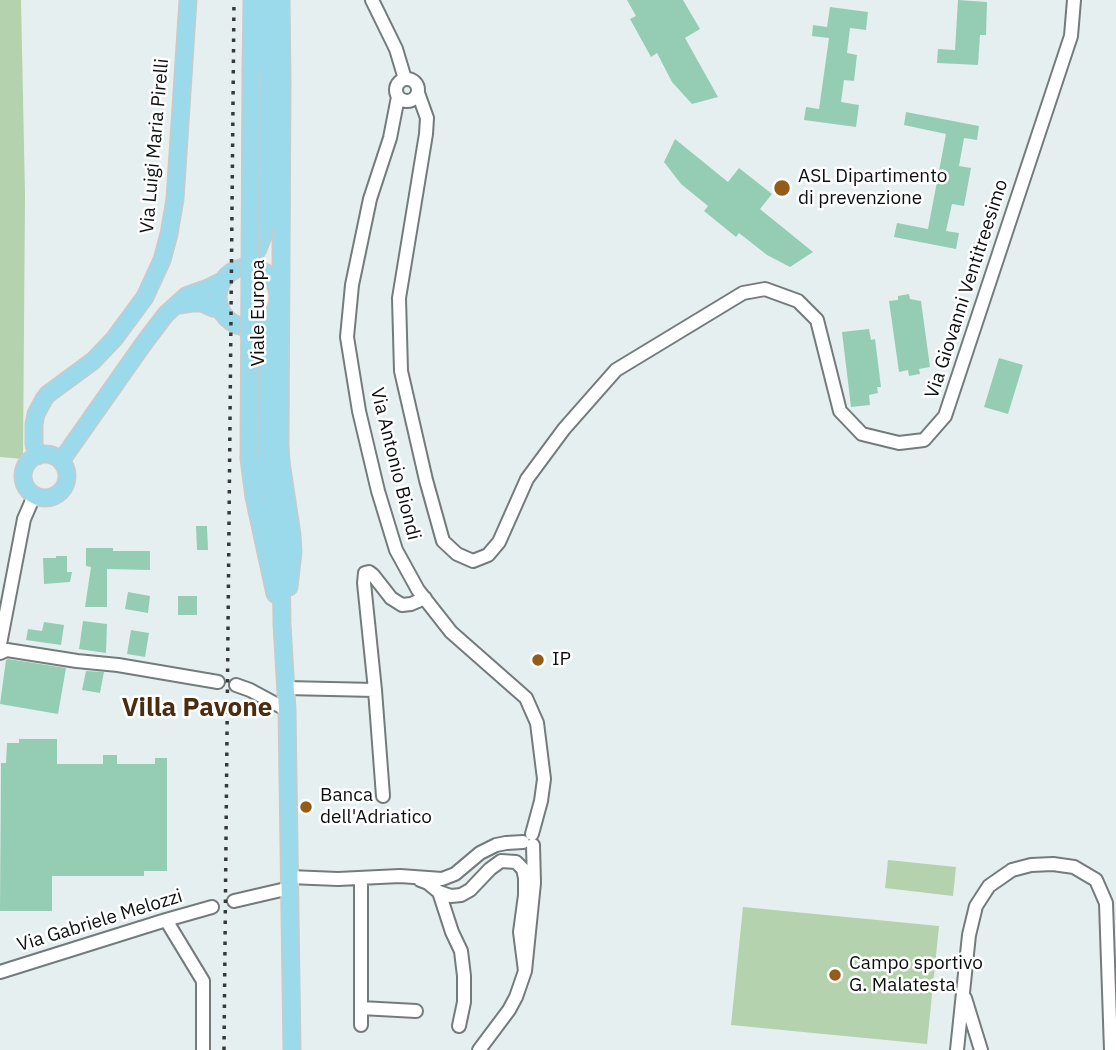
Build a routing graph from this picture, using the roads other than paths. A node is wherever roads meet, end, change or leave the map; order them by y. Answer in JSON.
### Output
{"nodes":[{"id":1,"x":188,"y":0,"type":"edge"},
{"id":2,"x":253,"y":0,"type":"edge"},
{"id":3,"x":268,"y":0,"type":"edge"},
{"id":4,"x":281,"y":0,"type":"edge"},
{"id":5,"x":372,"y":0,"type":"edge"},
{"id":6,"x":1074,"y":0,"type":"edge"},
{"id":7,"x":405,"y":79,"type":"junction"},
{"id":8,"x":418,"y":93,"type":"junction"},
{"id":9,"x":398,"y":97,"type":"junction"},
{"id":10,"x":266,"y":219,"type":"junction"},
{"id":11,"x":246,"y":266,"type":"junction"},
{"id":12,"x":272,"y":278,"type":"junction"},
{"id":13,"x":222,"y":281,"type":"junction"},
{"id":14,"x":176,"y":306,"type":"junction"},
{"id":15,"x":220,"y":309,"type":"junction"},
{"id":16,"x":272,"y":316,"type":"junction"},
{"id":17,"x":242,"y":327,"type":"junction"},
{"id":18,"x":265,"y":374,"type":"junction"},
{"id":19,"x":37,"y":456,"type":"junction"},
{"id":20,"x":61,"y":461,"type":"junction"},
{"id":21,"x":34,"y":496,"type":"junction"},
{"id":22,"x":425,"y":598,"type":"junction"},
{"id":23,"x":282,"y":624,"type":"junction"},
{"id":24,"x":0,"y":644,"type":"edge"},
{"id":25,"x":0,"y":653,"type":"edge"},
{"id":26,"x":218,"y":682,"type":"dead end"},
{"id":27,"x":236,"y":685,"type":"dead end"},
{"id":28,"x":286,"y":688,"type":"junction"},
{"id":29,"x":374,"y":690,"type":"junction"},
{"id":30,"x":287,"y":710,"type":"junction"},
{"id":31,"x":383,"y":796,"type":"dead end"},
{"id":32,"x":529,"y":841,"type":"junction"},
{"id":33,"x":361,"y":878,"type":"junction"},
{"id":34,"x":417,"y":878,"type":"junction"},
{"id":35,"x":290,"y":883,"type":"junction"},
{"id":36,"x":439,"y":892,"type":"junction"},
{"id":37,"x":234,"y":901,"type":"dead end"},
{"id":38,"x":212,"y":907,"type":"dead end"},
{"id":39,"x":166,"y":920,"type":"junction"},
{"id":40,"x":525,"y":971,"type":"junction"},
{"id":41,"x":0,"y":972,"type":"edge"},
{"id":42,"x":963,"y":990,"type":"junction"},
{"id":43,"x":361,"y":1008,"type":"junction"},
{"id":44,"x":416,"y":1011,"type":"dead end"},
{"id":45,"x":361,"y":1025,"type":"dead end"},
{"id":46,"x":459,"y":1027,"type":"dead end"},
{"id":47,"x":203,"y":1050,"type":"edge"},
{"id":48,"x":292,"y":1050,"type":"edge"},
{"id":49,"x":479,"y":1050,"type":"edge"},
{"id":50,"x":957,"y":1050,"type":"edge"},
{"id":51,"x":981,"y":1050,"type":"edge"},
{"id":52,"x":1111,"y":1050,"type":"edge"}],
"edges":[{"from":1,"to":19,"type":"main road","name":"Via Luigi Maria Pirelli"},
{"from":2,"to":23,"type":"main road","name":"Viale Europa","bridge":true},
{"from":3,"to":10,"type":"main road","name":"Viale Europa"},
{"from":4,"to":23,"type":"main road","name":"Viale Europa"},
{"from":5,"to":7,"type":"street"},
{"from":6,"to":8,"type":"street","name":"Via Giovanni Ventitreesimo"},
{"from":7,"to":8,"type":"street"},
{"from":7,"to":9,"type":"street"},
{"from":8,"to":9,"type":"street"},
{"from":9,"to":22,"type":"street","name":"Via Antonio Biondi"},
{"from":10,"to":11,"type":"main road","name":"Viale Europa"},
{"from":10,"to":12,"type":"main road","name":"Viale Europa"},
{"from":11,"to":12,"type":"main road"},
{"from":11,"to":13,"type":"main road"},
{"from":12,"to":16,"type":"main road"},
{"from":13,"to":14,"type":"main road"},
{"from":13,"to":15,"type":"main road"},
{"from":14,"to":15,"type":"main road"},
{"from":14,"to":20,"type":"main road"},
{"from":15,"to":17,"type":"main road"},
{"from":16,"to":17,"type":"main road"},
{"from":16,"to":18,"type":"main road","name":"Viale Europa"},
{"from":17,"to":18,"type":"main road","name":"Viale Europa"},
{"from":18,"to":23,"type":"main road","name":"Viale Europa"},
{"from":19,"to":20,"type":"main road"},
{"from":19,"to":21,"type":"main road"},
{"from":20,"to":21,"type":"main road"},
{"from":21,"to":24,"type":"street"},
{"from":22,"to":29,"type":"street"},
{"from":22,"to":32,"type":"street","name":"Via Antonio Biondi"},
{"from":23,"to":28,"type":"main road","name":"Viale Europa"},
{"from":25,"to":26,"type":"street"},
{"from":27,"to":30,"type":"street"},
{"from":28,"to":29,"type":"street"},
{"from":28,"to":30,"type":"main road","name":"Viale Europa"},
{"from":29,"to":31,"type":"street"},
{"from":30,"to":35,"type":"main road","name":"Viale Europa"},
{"from":32,"to":34,"type":"street"},
{"from":32,"to":40,"type":"street","name":"Via Antonio Biondi"},
{"from":33,"to":34,"type":"street"},
{"from":33,"to":35,"type":"street"},
{"from":33,"to":43,"type":"street"},
{"from":34,"to":36,"type":"street"},
{"from":35,"to":37,"type":"street"},
{"from":35,"to":48,"type":"main road","name":"Viale Europa"},
{"from":36,"to":40,"type":"street"},
{"from":36,"to":46,"type":"street"},
{"from":38,"to":39,"type":"street","name":"Via Gabriele Melozzi"},
{"from":39,"to":41,"type":"street","name":"Via Gabriele Melozzi"},
{"from":39,"to":47,"type":"street"},
{"from":40,"to":49,"type":"street"},
{"from":42,"to":50,"type":"street"},
{"from":42,"to":51,"type":"street"},
{"from":42,"to":52,"type":"street"},
{"from":43,"to":44,"type":"street"},
{"from":43,"to":45,"type":"street"}]}
